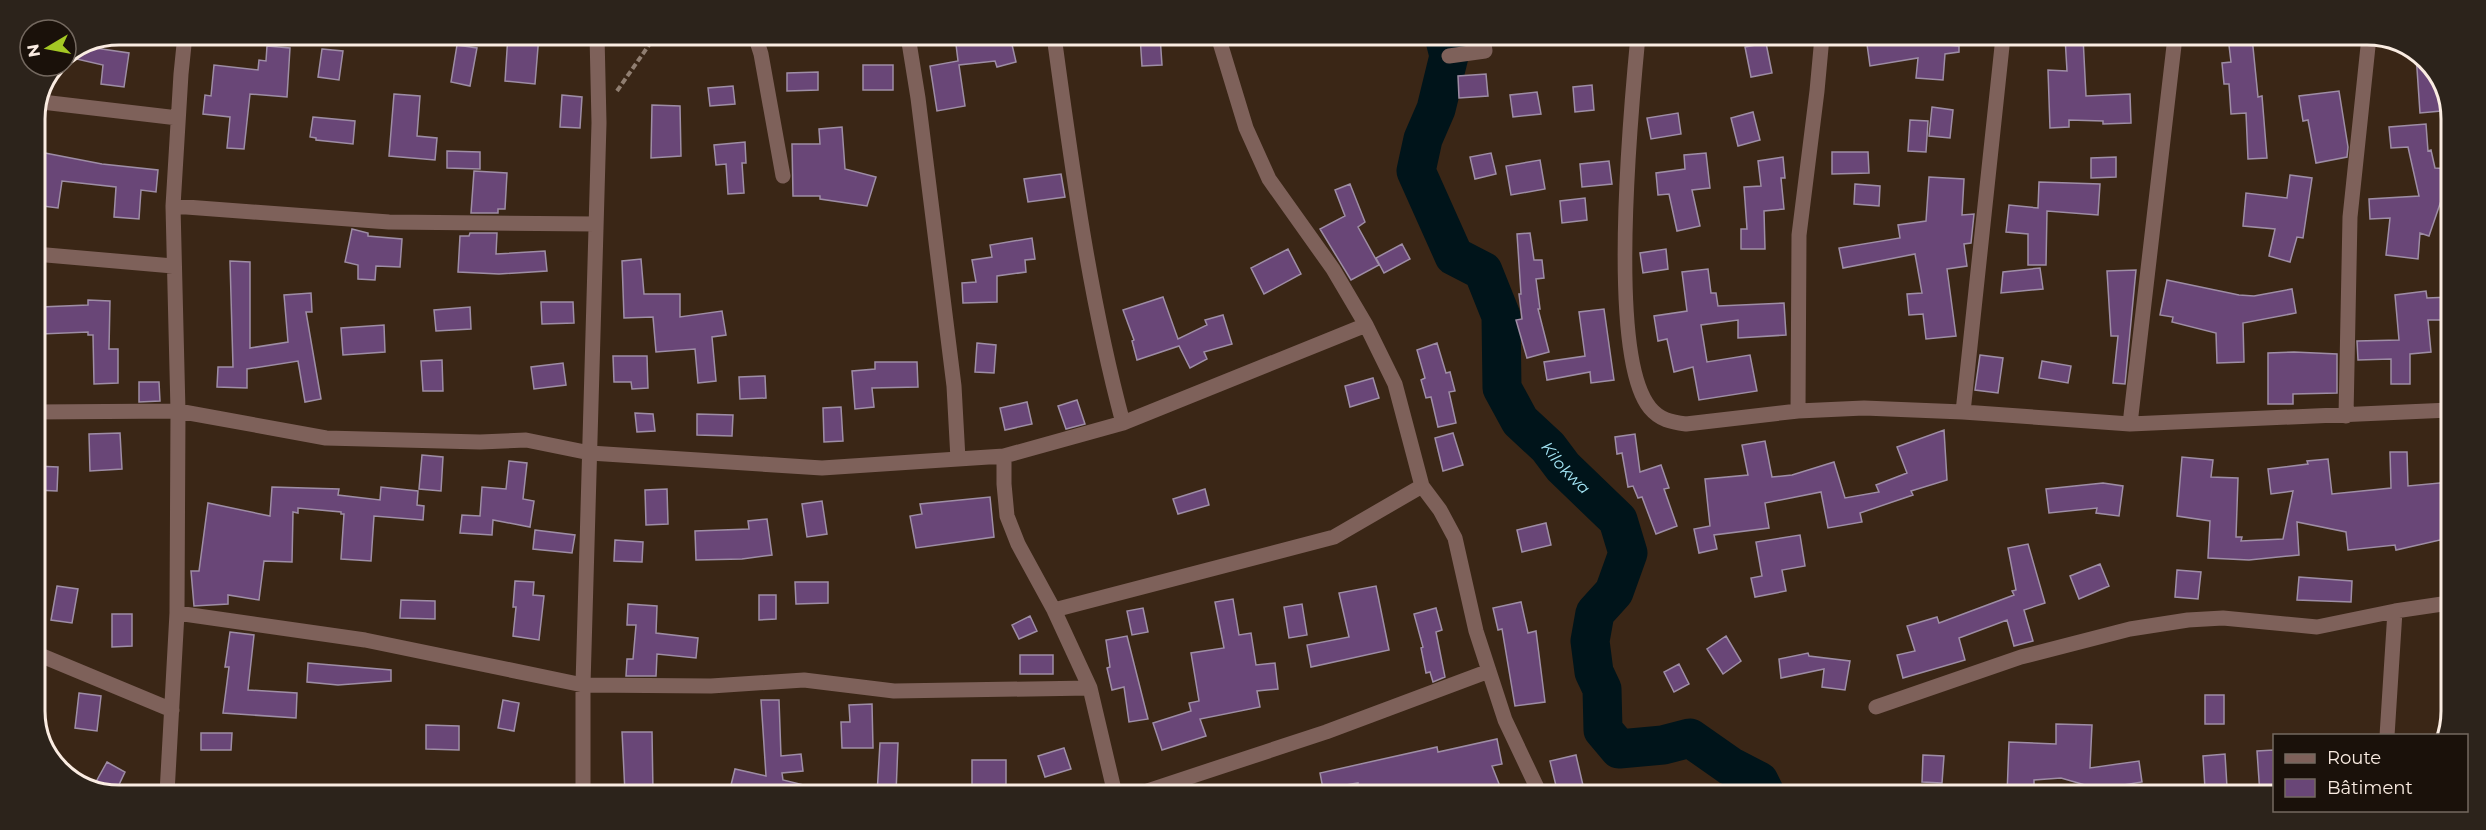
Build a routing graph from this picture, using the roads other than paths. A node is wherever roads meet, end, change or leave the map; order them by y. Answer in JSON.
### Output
{"nodes":[{"id":1,"x":184,"y":45,"type":"edge"},
{"id":2,"x":597,"y":45,"type":"edge"},
{"id":3,"x":758,"y":45,"type":"edge"},
{"id":4,"x":909,"y":45,"type":"edge"},
{"id":5,"x":1055,"y":45,"type":"edge"},
{"id":6,"x":1221,"y":45,"type":"edge"},
{"id":7,"x":1484,"y":45,"type":"edge"},
{"id":8,"x":1637,"y":45,"type":"edge"},
{"id":9,"x":1821,"y":45,"type":"edge"},
{"id":10,"x":2002,"y":45,"type":"edge"},
{"id":11,"x":2174,"y":45,"type":"edge"},
{"id":12,"x":2367,"y":45,"type":"edge"},
{"id":13,"x":1449,"y":56,"type":"dead end"},
{"id":14,"x":47,"y":103,"type":"edge"},
{"id":15,"x":178,"y":118,"type":"junction"},
{"id":16,"x":783,"y":176,"type":"dead end"},
{"id":17,"x":173,"y":206,"type":"junction"},
{"id":18,"x":596,"y":224,"type":"junction"},
{"id":19,"x":45,"y":255,"type":"edge"},
{"id":20,"x":173,"y":266,"type":"junction"},
{"id":21,"x":1366,"y":325,"type":"junction"},
{"id":22,"x":178,"y":411,"type":"junction"},
{"id":23,"x":1798,"y":411,"type":"junction"},
{"id":24,"x":2441,"y":411,"type":"edge"},
{"id":25,"x":45,"y":412,"type":"edge"},
{"id":26,"x":1963,"y":412,"type":"junction"},
{"id":27,"x":2346,"y":416,"type":"junction"},
{"id":28,"x":1124,"y":423,"type":"junction"},
{"id":29,"x":2130,"y":424,"type":"junction"},
{"id":30,"x":590,"y":453,"type":"junction"},
{"id":31,"x":1004,"y":456,"type":"junction"},
{"id":32,"x":958,"y":459,"type":"junction"},
{"id":33,"x":1422,"y":486,"type":"junction"},
{"id":34,"x":2441,"y":604,"type":"edge"},
{"id":35,"x":1054,"y":610,"type":"junction"},
{"id":36,"x":2395,"y":611,"type":"junction"},
{"id":37,"x":177,"y":613,"type":"junction"},
{"id":38,"x":45,"y":657,"type":"edge"},
{"id":39,"x":1489,"y":671,"type":"junction"},
{"id":40,"x":584,"y":685,"type":"junction"},
{"id":41,"x":1090,"y":688,"type":"junction"},
{"id":42,"x":1876,"y":707,"type":"dead end"},
{"id":43,"x":172,"y":710,"type":"junction"},
{"id":44,"x":2387,"y":734,"type":"edge"},
{"id":45,"x":167,"y":785,"type":"edge"},
{"id":46,"x":583,"y":785,"type":"edge"},
{"id":47,"x":1113,"y":785,"type":"edge"},
{"id":48,"x":1165,"y":785,"type":"edge"},
{"id":49,"x":1536,"y":785,"type":"edge"}],
"edges":[{"from":1,"to":15,"type":"street"},
{"from":2,"to":18,"type":"street"},
{"from":3,"to":16,"type":"street"},
{"from":4,"to":32,"type":"street"},
{"from":5,"to":28,"type":"street"},
{"from":6,"to":21,"type":"street"},
{"from":7,"to":13,"type":"street"},
{"from":8,"to":23,"type":"street"},
{"from":9,"to":23,"type":"street"},
{"from":10,"to":26,"type":"street"},
{"from":11,"to":29,"type":"street"},
{"from":12,"to":27,"type":"street"},
{"from":14,"to":15,"type":"street"},
{"from":15,"to":17,"type":"street"},
{"from":17,"to":18,"type":"street"},
{"from":17,"to":20,"type":"street"},
{"from":18,"to":30,"type":"street"},
{"from":19,"to":20,"type":"street"},
{"from":20,"to":22,"type":"street"},
{"from":21,"to":28,"type":"street"},
{"from":21,"to":33,"type":"street"},
{"from":22,"to":25,"type":"street"},
{"from":22,"to":30,"type":"street"},
{"from":22,"to":37,"type":"street"},
{"from":23,"to":26,"type":"street"},
{"from":24,"to":27,"type":"street"},
{"from":26,"to":29,"type":"street"},
{"from":27,"to":29,"type":"street"},
{"from":28,"to":31,"type":"street"},
{"from":30,"to":32,"type":"street"},
{"from":30,"to":40,"type":"street"},
{"from":31,"to":32,"type":"street"},
{"from":31,"to":35,"type":"street"},
{"from":33,"to":35,"type":"street"},
{"from":33,"to":39,"type":"street"},
{"from":34,"to":36,"type":"street"},
{"from":35,"to":41,"type":"street"},
{"from":36,"to":42,"type":"street"},
{"from":36,"to":44,"type":"street"},
{"from":37,"to":40,"type":"street"},
{"from":37,"to":43,"type":"street"},
{"from":38,"to":43,"type":"street"},
{"from":39,"to":48,"type":"street"},
{"from":39,"to":49,"type":"street"},
{"from":40,"to":41,"type":"street"},
{"from":40,"to":46,"type":"street"},
{"from":41,"to":47,"type":"street"},
{"from":43,"to":45,"type":"street"}]}
